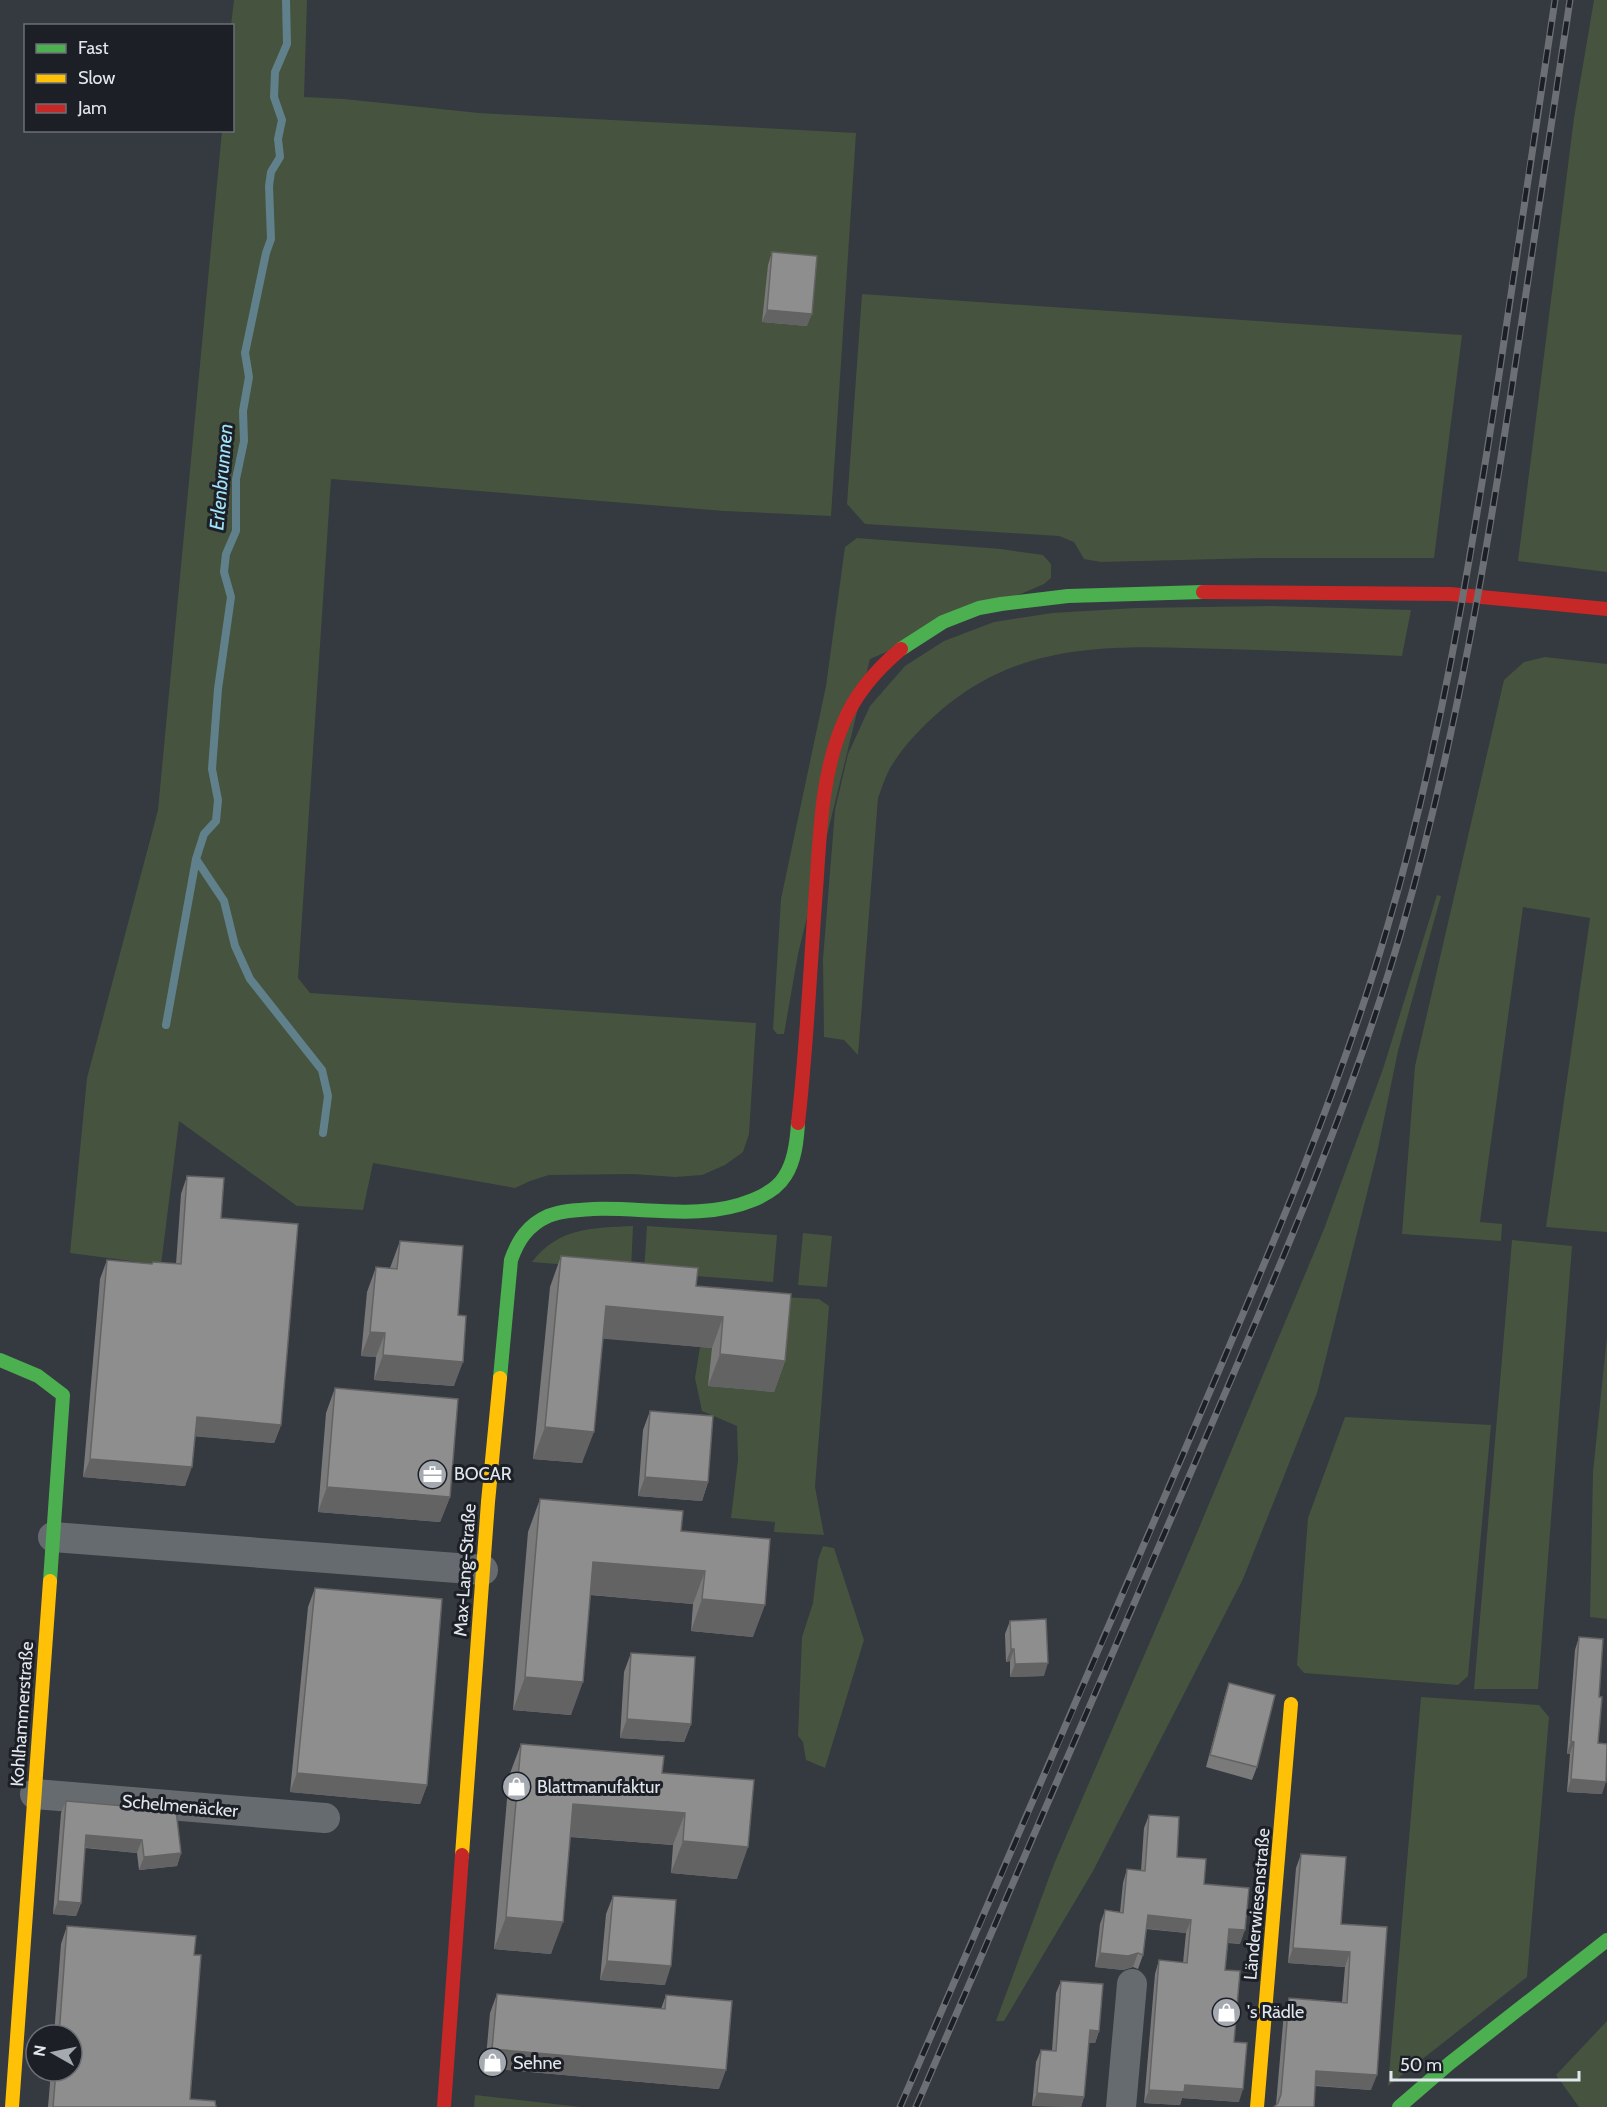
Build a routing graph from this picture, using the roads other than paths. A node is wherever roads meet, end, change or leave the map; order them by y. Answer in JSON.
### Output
{"nodes":[{"id":1,"x":1607,"y":609,"type":"edge"},
{"id":2,"x":0,"y":1360,"type":"edge"},
{"id":3,"x":53,"y":1537,"type":"junction"},
{"id":4,"x":483,"y":1570,"type":"junction"},
{"id":5,"x":1291,"y":1704,"type":"dead end"},
{"id":6,"x":35,"y":1794,"type":"junction"},
{"id":7,"x":325,"y":1818,"type":"dead end"},
{"id":8,"x":1607,"y":1940,"type":"edge"},
{"id":9,"x":1132,"y":1984,"type":"dead end"},
{"id":10,"x":8,"y":2056,"type":"edge"},
{"id":11,"x":12,"y":2107,"type":"edge"},
{"id":12,"x":444,"y":2107,"type":"edge"},
{"id":13,"x":1121,"y":2107,"type":"edge"},
{"id":14,"x":1257,"y":2107,"type":"edge"},
{"id":15,"x":1399,"y":2107,"type":"edge"}],
"edges":[{"from":1,"to":4,"type":"main road","name":"Max-Lang-Straße"},
{"from":2,"to":3,"type":"main road","name":"Kohlhammerstraße"},
{"from":3,"to":4,"type":"street"},
{"from":3,"to":6,"type":"main road","name":"Kohlhammerstraße"},
{"from":4,"to":12,"type":"main road","name":"Max-Lang-Straße"},
{"from":5,"to":14,"type":"main road","name":"Länderwiesenstraße"},
{"from":6,"to":7,"type":"street","name":"Schelmenäcker"},
{"from":6,"to":10,"type":"main road","name":"Kohlhammerstraße"},
{"from":8,"to":15,"type":"main road"},
{"from":9,"to":13,"type":"street"},
{"from":10,"to":11,"type":"main road","name":"Kohlhammerstraße"}]}
